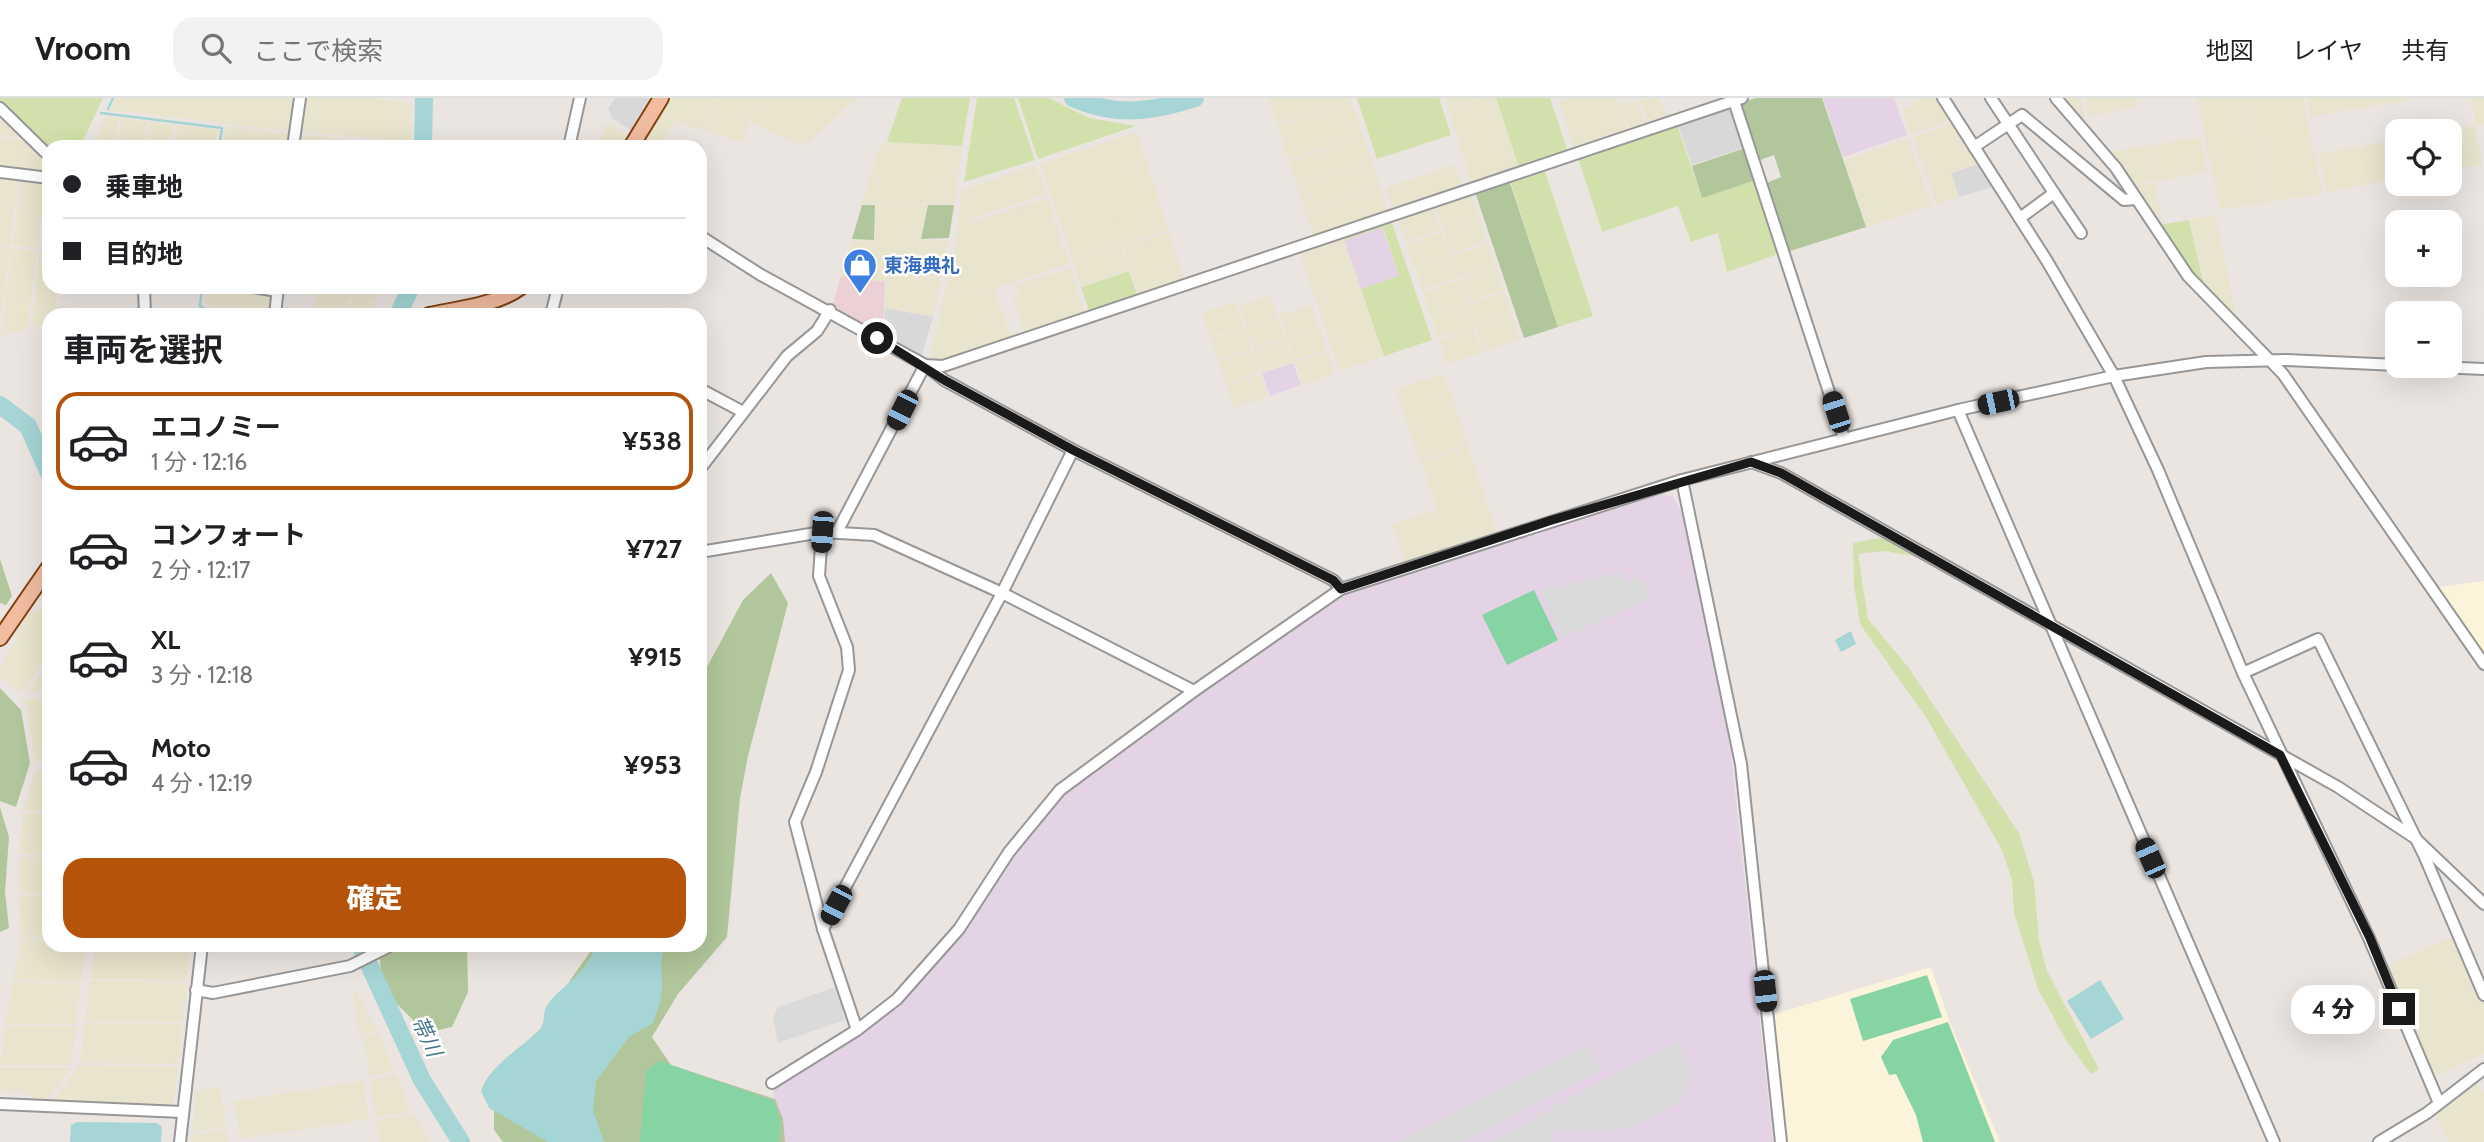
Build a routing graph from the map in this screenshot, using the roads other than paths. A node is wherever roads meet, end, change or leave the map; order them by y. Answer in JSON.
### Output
{"nodes":[{"id":1,"x":300,"y":98,"type":"edge"},
{"id":2,"x":580,"y":98,"type":"edge"},
{"id":3,"x":661,"y":98,"type":"edge"},
{"id":4,"x":1943,"y":98,"type":"edge"},
{"id":5,"x":1992,"y":98,"type":"edge"},
{"id":6,"x":2056,"y":98,"type":"edge"},
{"id":7,"x":1736,"y":99,"type":"edge"},
{"id":8,"x":0,"y":108,"type":"edge"},
{"id":9,"x":2008,"y":123,"type":"junction"},
{"id":10,"x":294,"y":140,"type":"edge"},
{"id":11,"x":571,"y":140,"type":"edge"},
{"id":12,"x":635,"y":140,"type":"edge"},
{"id":13,"x":1974,"y":147,"type":"junction"},
{"id":14,"x":42,"y":149,"type":"edge"},
{"id":15,"x":0,"y":172,"type":"edge"},
{"id":16,"x":42,"y":177,"type":"edge"},
{"id":17,"x":2054,"y":193,"type":"junction"},
{"id":18,"x":2136,"y":199,"type":"junction"},
{"id":19,"x":2020,"y":218,"type":"junction"},
{"id":20,"x":2081,"y":233,"type":"dead end"},
{"id":21,"x":707,"y":240,"type":"edge"},
{"id":22,"x":510,"y":294,"type":"edge"},
{"id":23,"x":464,"y":308,"type":"edge"},
{"id":24,"x":830,"y":310,"type":"junction"},
{"id":25,"x":2273,"y":361,"type":"junction"},
{"id":26,"x":925,"y":365,"type":"junction"},
{"id":27,"x":2385,"y":365,"type":"edge"},
{"id":28,"x":2462,"y":368,"type":"edge"},
{"id":29,"x":2484,"y":369,"type":"edge"},
{"id":30,"x":2114,"y":376,"type":"junction"},
{"id":31,"x":707,"y":393,"type":"edge"},
{"id":32,"x":1958,"y":410,"type":"junction"},
{"id":33,"x":743,"y":412,"type":"junction"},
{"id":34,"x":1844,"y":438,"type":"junction"},
{"id":35,"x":1073,"y":450,"type":"junction"},
{"id":36,"x":707,"y":460,"type":"edge"},
{"id":37,"x":1751,"y":462,"type":"junction"},
{"id":38,"x":1682,"y":480,"type":"junction"},
{"id":39,"x":822,"y":532,"type":"junction"},
{"id":40,"x":837,"y":532,"type":"junction"},
{"id":41,"x":707,"y":551,"type":"edge"},
{"id":42,"x":42,"y":577,"type":"edge"},
{"id":43,"x":1341,"y":589,"type":"junction"},
{"id":44,"x":1002,"y":593,"type":"junction"},
{"id":45,"x":2049,"y":622,"type":"junction"},
{"id":46,"x":0,"y":638,"type":"edge"},
{"id":47,"x":2484,"y":664,"type":"edge"},
{"id":48,"x":2243,"y":673,"type":"junction"},
{"id":49,"x":1194,"y":691,"type":"junction"},
{"id":50,"x":2280,"y":755,"type":"junction"},
{"id":51,"x":2415,"y":838,"type":"junction"},
{"id":52,"x":2484,"y":904,"type":"edge"},
{"id":53,"x":823,"y":929,"type":"junction"},
{"id":54,"x":201,"y":952,"type":"edge"},
{"id":55,"x":379,"y":952,"type":"edge"},
{"id":56,"x":196,"y":990,"type":"junction"},
{"id":57,"x":2484,"y":995,"type":"edge"},
{"id":58,"x":857,"y":1030,"type":"junction"},
{"id":59,"x":2484,"y":1069,"type":"edge"},
{"id":60,"x":772,"y":1083,"type":"dead end"},
{"id":61,"x":2440,"y":1103,"type":"junction"},
{"id":62,"x":0,"y":1104,"type":"edge"},
{"id":63,"x":182,"y":1112,"type":"junction"},
{"id":64,"x":180,"y":1142,"type":"edge"},
{"id":65,"x":1781,"y":1142,"type":"edge"},
{"id":66,"x":2274,"y":1142,"type":"edge"},
{"id":67,"x":2379,"y":1142,"type":"edge"}],
"edges":[{"from":1,"to":10,"type":"street"},
{"from":2,"to":11,"type":"street"},
{"from":3,"to":12,"type":"main road"},
{"from":4,"to":13,"type":"street"},
{"from":5,"to":9,"type":"street"},
{"from":6,"to":18,"type":"street"},
{"from":7,"to":26,"type":"street"},
{"from":7,"to":34,"type":"street"},
{"from":8,"to":14,"type":"street"},
{"from":9,"to":13,"type":"street"},
{"from":9,"to":17,"type":"street"},
{"from":9,"to":18,"type":"street"},
{"from":13,"to":19,"type":"street"},
{"from":15,"to":16,"type":"street"},
{"from":17,"to":19,"type":"street"},
{"from":17,"to":20,"type":"street"},
{"from":18,"to":25,"type":"street"},
{"from":19,"to":30,"type":"street"},
{"from":21,"to":24,"type":"street"},
{"from":22,"to":23,"type":"main road"},
{"from":24,"to":26,"type":"street"},
{"from":24,"to":33,"type":"street"},
{"from":25,"to":27,"type":"street"},
{"from":25,"to":30,"type":"street"},
{"from":25,"to":47,"type":"street"},
{"from":26,"to":35,"type":"street"},
{"from":26,"to":40,"type":"street"},
{"from":28,"to":29,"type":"street"},
{"from":30,"to":32,"type":"street"},
{"from":30,"to":48,"type":"street"},
{"from":31,"to":33,"type":"street"},
{"from":32,"to":34,"type":"street"},
{"from":32,"to":45,"type":"street"},
{"from":33,"to":36,"type":"street"},
{"from":34,"to":37,"type":"street"},
{"from":35,"to":43,"type":"street"},
{"from":35,"to":44,"type":"street"},
{"from":37,"to":38,"type":"street"},
{"from":37,"to":45,"type":"street"},
{"from":38,"to":43,"type":"street"},
{"from":38,"to":65,"type":"street"},
{"from":39,"to":40,"type":"street"},
{"from":39,"to":41,"type":"street"},
{"from":39,"to":53,"type":"street"},
{"from":40,"to":44,"type":"street"},
{"from":42,"to":46,"type":"main road"},
{"from":43,"to":49,"type":"street"},
{"from":44,"to":49,"type":"street"},
{"from":44,"to":53,"type":"street"},
{"from":45,"to":50,"type":"street"},
{"from":45,"to":66,"type":"street"},
{"from":48,"to":50,"type":"street"},
{"from":48,"to":51,"type":"street"},
{"from":49,"to":58,"type":"street"},
{"from":50,"to":51,"type":"street"},
{"from":50,"to":61,"type":"street"},
{"from":51,"to":52,"type":"street"},
{"from":51,"to":57,"type":"street"},
{"from":53,"to":58,"type":"street"},
{"from":54,"to":56,"type":"street"},
{"from":55,"to":56,"type":"street"},
{"from":56,"to":63,"type":"street"},
{"from":58,"to":60,"type":"street"},
{"from":59,"to":61,"type":"street"},
{"from":61,"to":67,"type":"street"},
{"from":62,"to":63,"type":"street"},
{"from":63,"to":64,"type":"street"}]}
